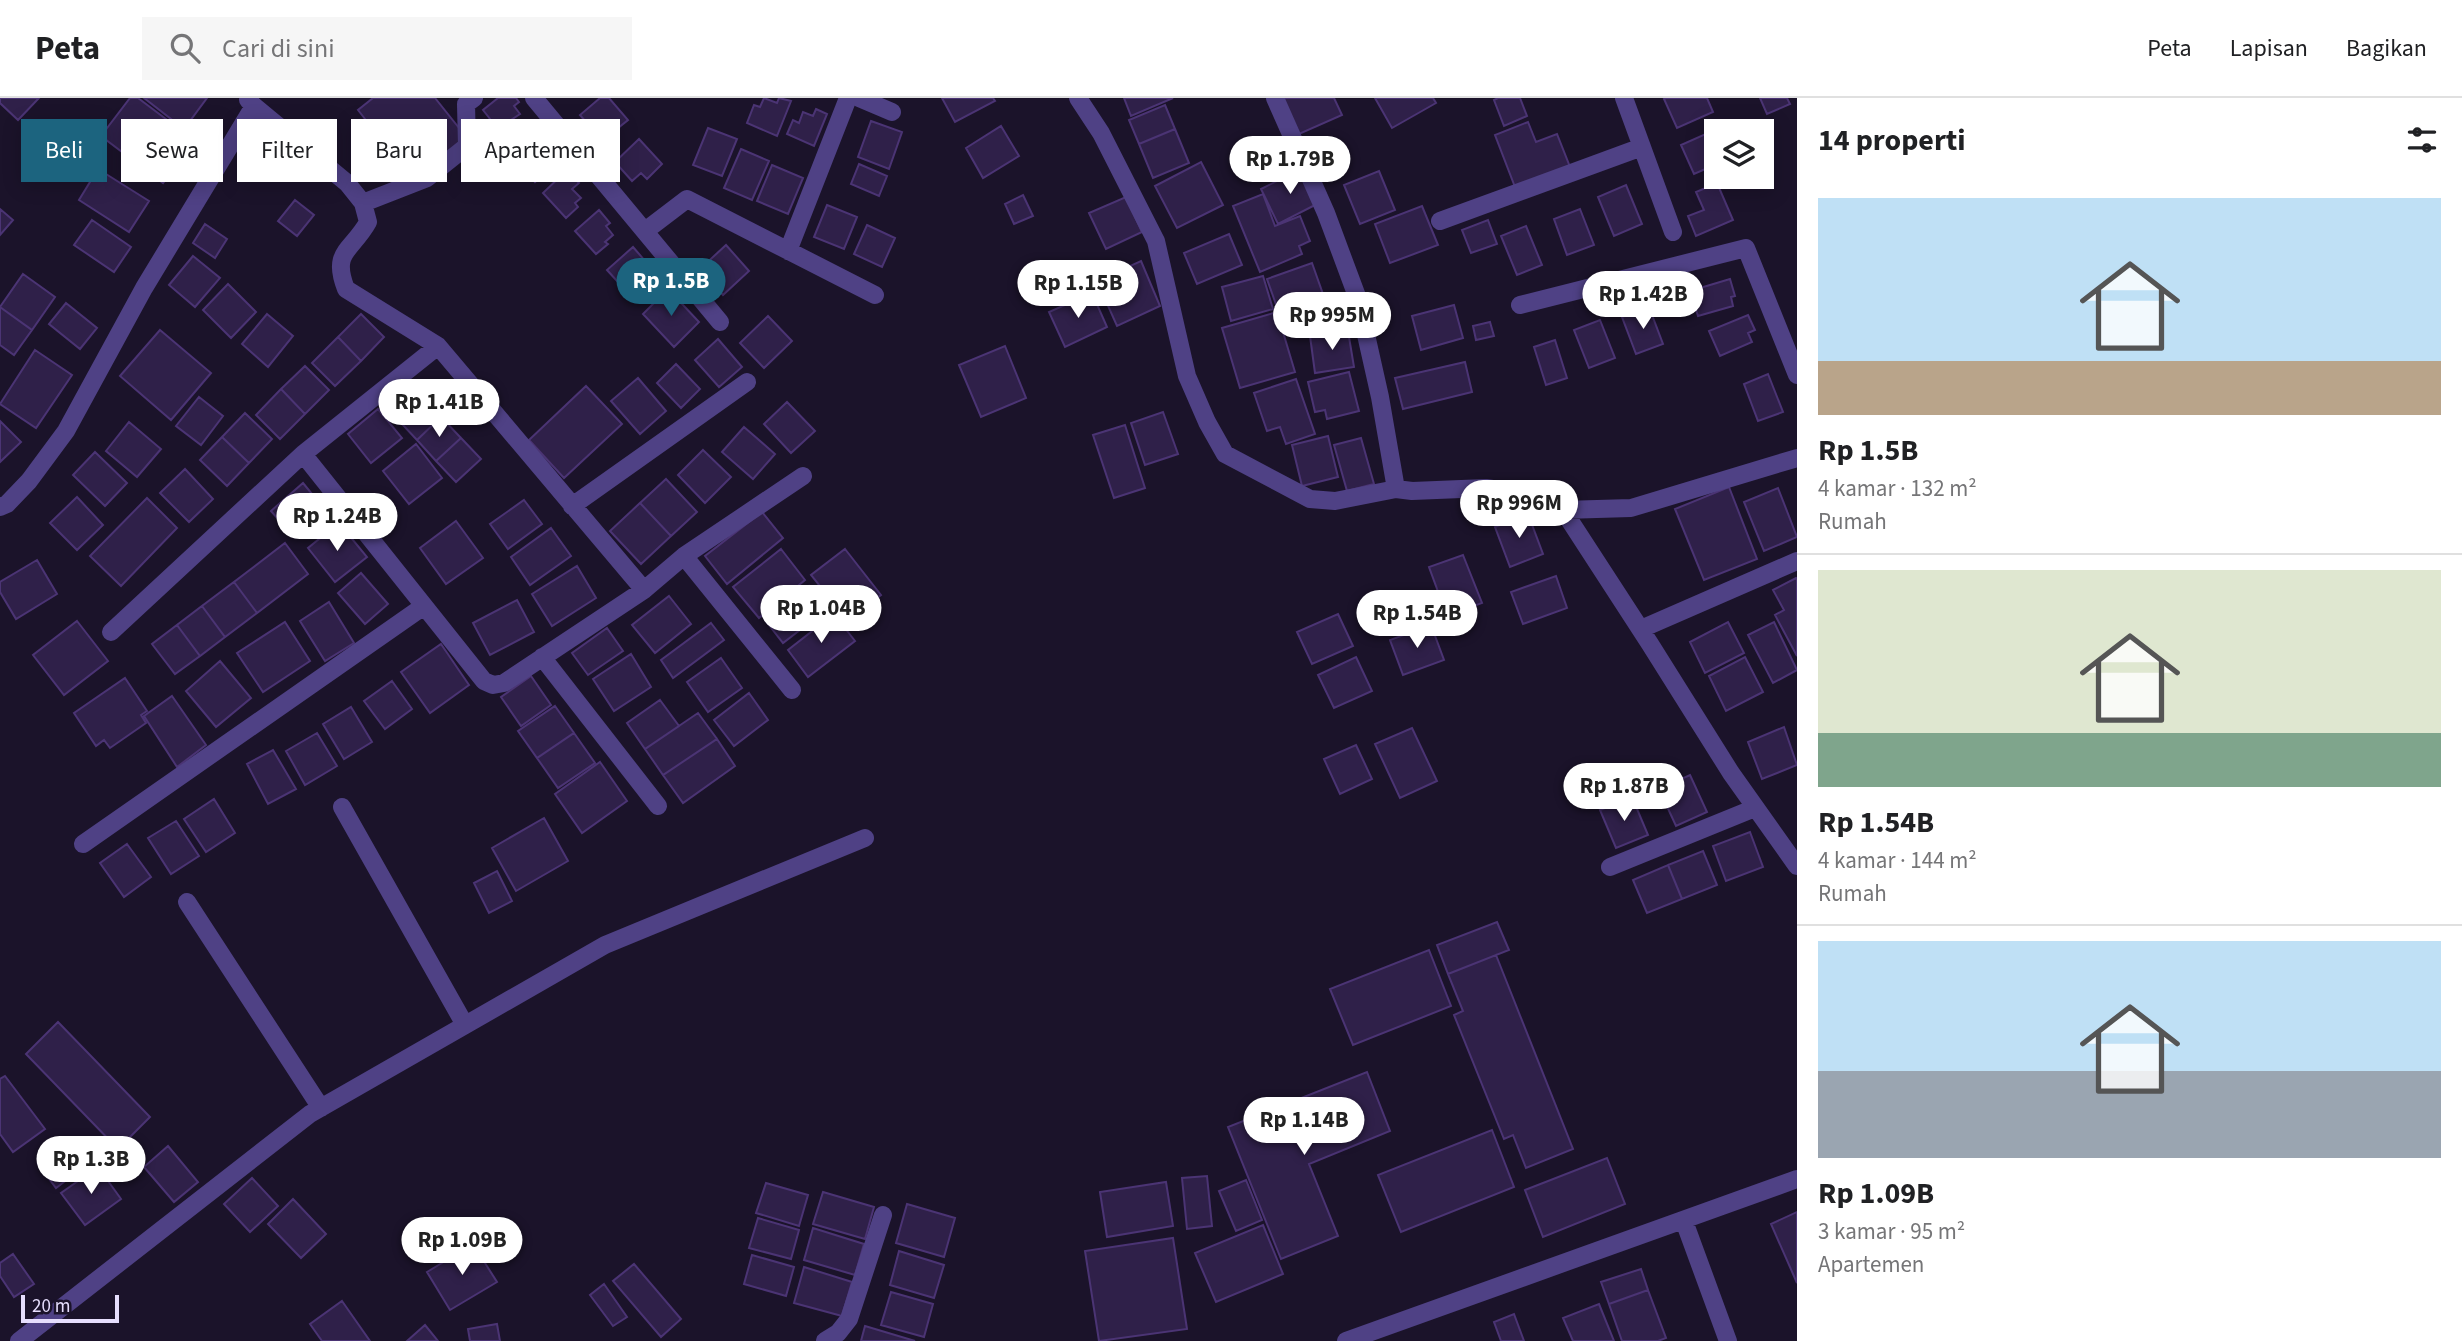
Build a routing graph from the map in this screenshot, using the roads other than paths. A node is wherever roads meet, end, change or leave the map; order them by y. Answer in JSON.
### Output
{"nodes":[{"id":1,"x":474,"y":98,"type":"edge"},
{"id":2,"x":534,"y":98,"type":"edge"},
{"id":3,"x":848,"y":98,"type":"edge"},
{"id":4,"x":859,"y":98,"type":"edge"},
{"id":5,"x":1078,"y":98,"type":"edge"},
{"id":6,"x":1275,"y":98,"type":"edge"},
{"id":7,"x":1624,"y":98,"type":"edge"},
{"id":8,"x":250,"y":102,"type":"edge"},
{"id":9,"x":892,"y":113,"type":"dead end"},
{"id":10,"x":1642,"y":147,"type":"junction"},
{"id":11,"x":363,"y":203,"type":"junction"},
{"id":12,"x":1440,"y":221,"type":"dead end"},
{"id":13,"x":645,"y":231,"type":"junction"},
{"id":14,"x":1673,"y":232,"type":"dead end"},
{"id":15,"x":788,"y":251,"type":"junction"},
{"id":16,"x":875,"y":295,"type":"dead end"},
{"id":17,"x":1521,"y":305,"type":"dead end"},
{"id":18,"x":720,"y":322,"type":"dead end"},
{"id":19,"x":439,"y":346,"type":"junction"},
{"id":20,"x":1797,"y":375,"type":"edge"},
{"id":21,"x":747,"y":382,"type":"dead end"},
{"id":22,"x":303,"y":454,"type":"junction"},
{"id":23,"x":1797,"y":458,"type":"edge"},
{"id":24,"x":803,"y":476,"type":"dead end"},
{"id":25,"x":1396,"y":489,"type":"junction"},
{"id":26,"x":2,"y":502,"type":"edge"},
{"id":27,"x":572,"y":506,"type":"junction"},
{"id":28,"x":1563,"y":510,"type":"junction"},
{"id":29,"x":684,"y":556,"type":"junction"},
{"id":30,"x":1797,"y":561,"type":"edge"},
{"id":31,"x":644,"y":590,"type":"junction"},
{"id":32,"x":424,"y":606,"type":"junction"},
{"id":33,"x":1641,"y":629,"type":"junction"},
{"id":34,"x":111,"y":632,"type":"dead end"},
{"id":35,"x":542,"y":657,"type":"junction"},
{"id":36,"x":792,"y":690,"type":"dead end"},
{"id":37,"x":658,"y":806,"type":"dead end"},
{"id":38,"x":342,"y":807,"type":"dead end"},
{"id":39,"x":1755,"y":808,"type":"junction"},
{"id":40,"x":865,"y":838,"type":"dead end"},
{"id":41,"x":83,"y":844,"type":"dead end"},
{"id":42,"x":1797,"y":866,"type":"edge"},
{"id":43,"x":1610,"y":867,"type":"dead end"},
{"id":44,"x":187,"y":902,"type":"dead end"},
{"id":45,"x":465,"y":1025,"type":"junction"},
{"id":46,"x":321,"y":1108,"type":"junction"},
{"id":47,"x":1797,"y":1179,"type":"edge"},
{"id":48,"x":883,"y":1215,"type":"dead end"},
{"id":49,"x":1684,"y":1221,"type":"junction"},
{"id":50,"x":19,"y":1341,"type":"edge"},
{"id":51,"x":825,"y":1341,"type":"edge"},
{"id":52,"x":1346,"y":1341,"type":"edge"},
{"id":53,"x":1728,"y":1341,"type":"edge"}],
"edges":[{"from":1,"to":11,"type":"street"},
{"from":2,"to":13,"type":"street"},
{"from":3,"to":15,"type":"street"},
{"from":4,"to":9,"type":"street"},
{"from":5,"to":25,"type":"street"},
{"from":6,"to":25,"type":"street"},
{"from":7,"to":10,"type":"street"},
{"from":8,"to":11,"type":"street"},
{"from":8,"to":26,"type":"street"},
{"from":10,"to":12,"type":"street"},
{"from":10,"to":14,"type":"street"},
{"from":11,"to":19,"type":"street"},
{"from":13,"to":15,"type":"street"},
{"from":13,"to":18,"type":"street"},
{"from":15,"to":16,"type":"street"},
{"from":17,"to":20,"type":"street"},
{"from":19,"to":22,"type":"street"},
{"from":19,"to":27,"type":"street"},
{"from":21,"to":27,"type":"street"},
{"from":22,"to":32,"type":"street"},
{"from":22,"to":34,"type":"street"},
{"from":23,"to":28,"type":"street"},
{"from":24,"to":29,"type":"street"},
{"from":25,"to":28,"type":"street"},
{"from":27,"to":31,"type":"street"},
{"from":28,"to":33,"type":"street"},
{"from":29,"to":31,"type":"street"},
{"from":29,"to":36,"type":"street"},
{"from":30,"to":33,"type":"street"},
{"from":31,"to":35,"type":"street"},
{"from":32,"to":35,"type":"street"},
{"from":32,"to":41,"type":"street"},
{"from":33,"to":39,"type":"street"},
{"from":35,"to":37,"type":"street"},
{"from":38,"to":45,"type":"street"},
{"from":39,"to":42,"type":"street"},
{"from":39,"to":43,"type":"street"},
{"from":40,"to":45,"type":"street"},
{"from":44,"to":46,"type":"street"},
{"from":45,"to":46,"type":"street"},
{"from":46,"to":50,"type":"street"},
{"from":47,"to":49,"type":"street"},
{"from":48,"to":51,"type":"street"},
{"from":49,"to":52,"type":"street"},
{"from":49,"to":53,"type":"street"}]}
